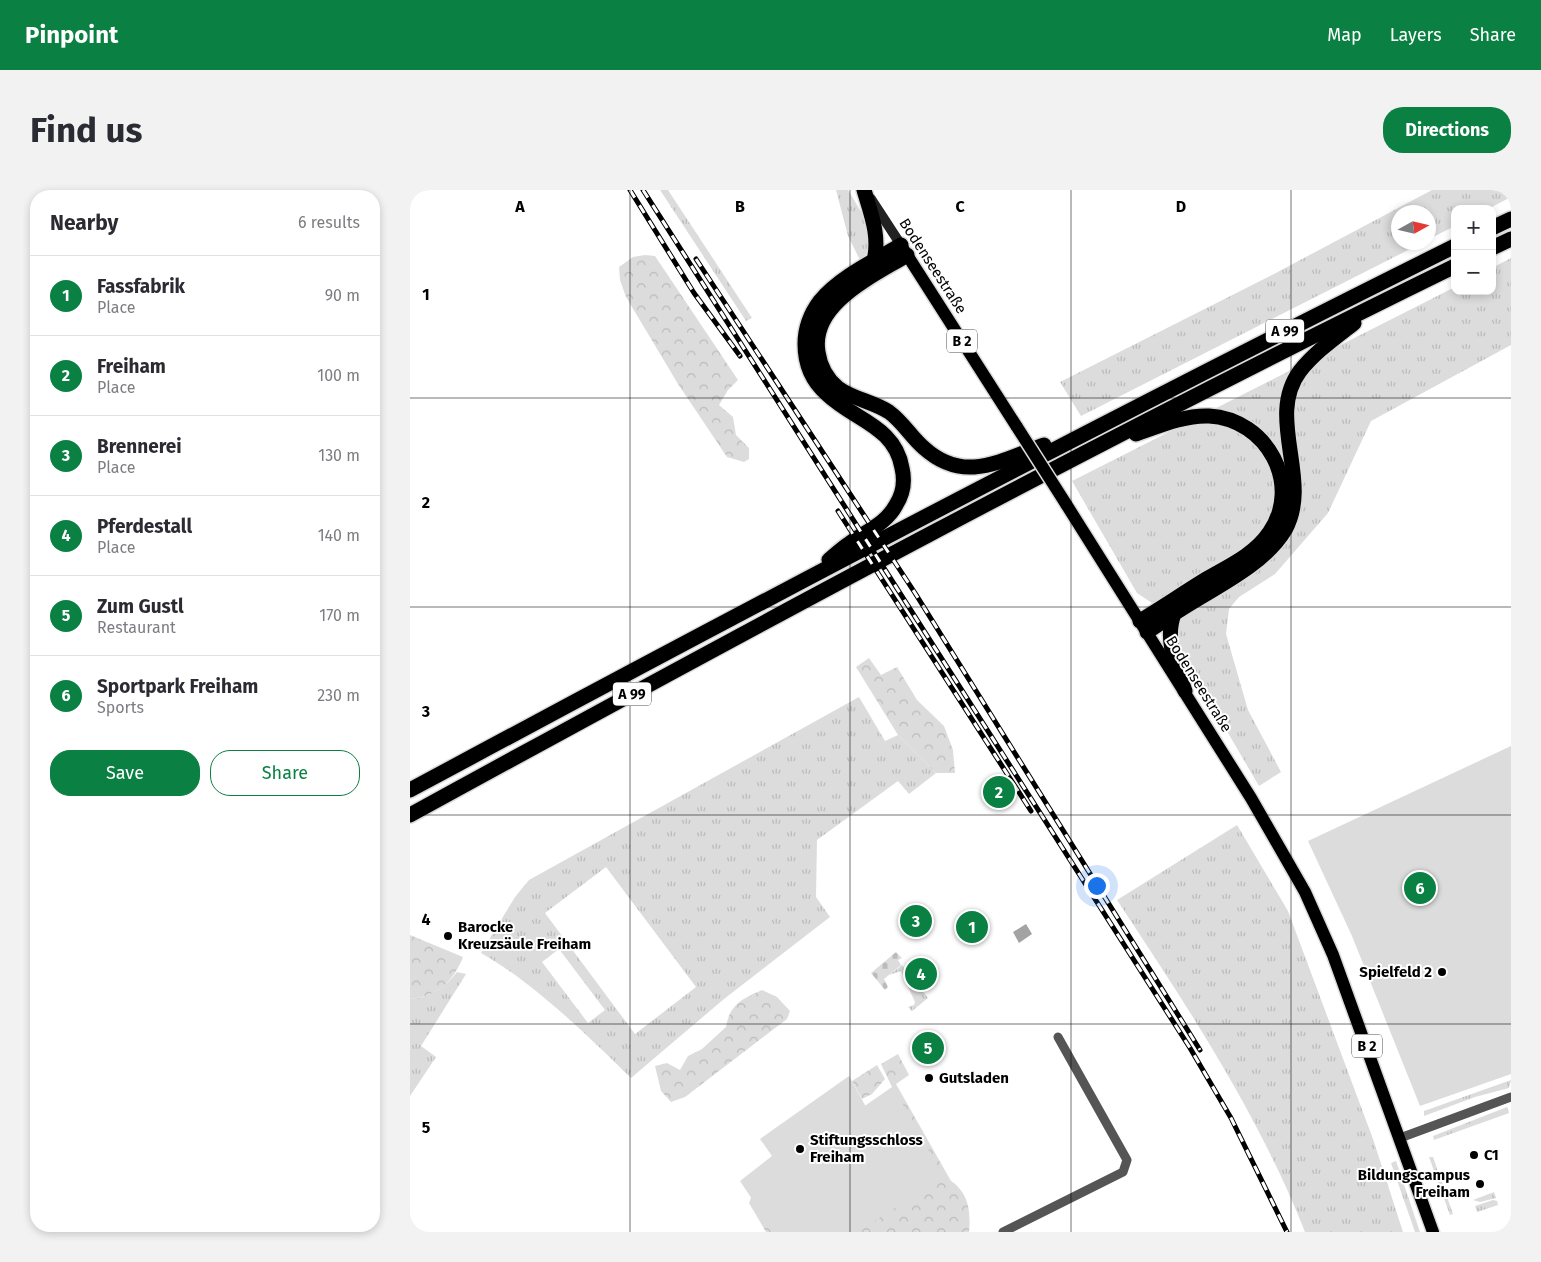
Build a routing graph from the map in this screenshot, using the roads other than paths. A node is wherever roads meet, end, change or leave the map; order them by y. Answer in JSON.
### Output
{"nodes":[{"id":1,"x":864,"y":190,"type":"edge"},
{"id":2,"x":1511,"y":219,"type":"edge"},
{"id":3,"x":1496,"y":226,"type":"edge"},
{"id":4,"x":1511,"y":239,"type":"edge"},
{"id":5,"x":1496,"y":246,"type":"edge"},
{"id":6,"x":1451,"y":248,"type":"edge"},
{"id":7,"x":904,"y":250,"type":"junction"},
{"id":8,"x":878,"y":267,"type":"junction"},
{"id":9,"x":1451,"y":268,"type":"edge"},
{"id":10,"x":855,"y":281,"type":"junction"},
{"id":11,"x":1376,"y":305,"type":"junction"},
{"id":12,"x":1116,"y":419,"type":"junction"},
{"id":13,"x":1102,"y":443,"type":"junction"},
{"id":14,"x":809,"y":577,"type":"junction"},
{"id":15,"x":1195,"y":594,"type":"junction"},
{"id":16,"x":1173,"y":610,"type":"junction"},
{"id":17,"x":1143,"y":626,"type":"junction"},
{"id":18,"x":1185,"y":692,"type":"junction"},
{"id":19,"x":410,"y":790,"type":"edge"},
{"id":20,"x":410,"y":815,"type":"edge"},
{"id":21,"x":1058,"y":1037,"type":"dead end"},
{"id":22,"x":1511,"y":1097,"type":"edge"},
{"id":23,"x":1400,"y":1138,"type":"junction"},
{"id":24,"x":1003,"y":1232,"type":"edge"},
{"id":25,"x":1433,"y":1232,"type":"edge"}],
"edges":[{"from":1,"to":7,"type":"main road","name":"Bodenseestraße"},
{"from":1,"to":8,"type":"highway"},
{"from":2,"to":3,"type":"highway"},
{"from":4,"to":5,"type":"highway"},
{"from":6,"to":12,"type":"highway","number":"A 99"},
{"from":7,"to":8,"type":"highway"},
{"from":7,"to":17,"type":"main road","name":"Bodenseestraße","number":"B 2","bridge":true},
{"from":8,"to":10,"type":"highway"},
{"from":9,"to":11,"type":"highway","number":"A 99"},
{"from":10,"to":12,"type":"highway"},
{"from":10,"to":14,"type":"highway"},
{"from":11,"to":13,"type":"highway","number":"A 99"},
{"from":11,"to":15,"type":"highway"},
{"from":12,"to":14,"type":"highway","number":"A 99"},
{"from":13,"to":15,"type":"highway"},
{"from":13,"to":20,"type":"highway","number":"A 99"},
{"from":14,"to":19,"type":"highway","number":"A 99"},
{"from":15,"to":16,"type":"highway"},
{"from":16,"to":17,"type":"highway"},
{"from":16,"to":18,"type":"highway"},
{"from":17,"to":18,"type":"main road","name":"Bodenseestraße","number":"B 2"},
{"from":18,"to":23,"type":"main road","name":"Bodenseestraße","number":"B 2"},
{"from":21,"to":24,"type":"street"},
{"from":22,"to":23,"type":"street"},
{"from":23,"to":25,"type":"main road","name":"Bodenseestraße","number":"B 2"}]}
